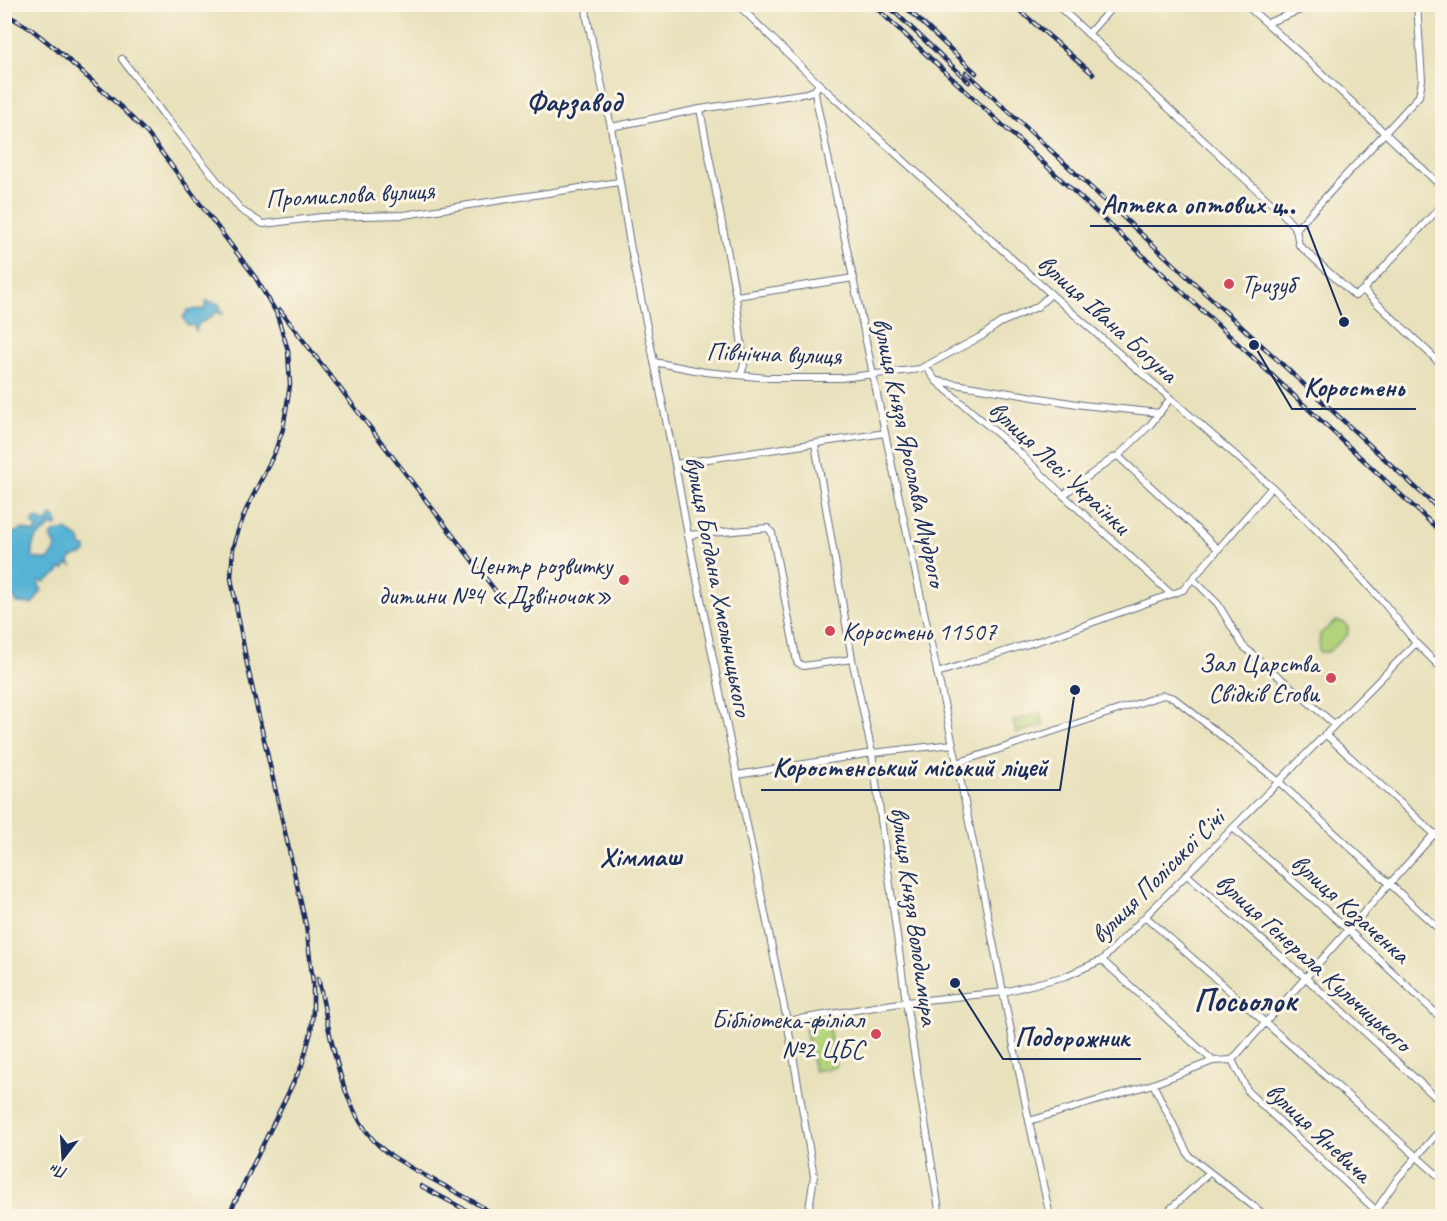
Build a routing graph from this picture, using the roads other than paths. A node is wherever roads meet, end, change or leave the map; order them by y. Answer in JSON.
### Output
{"nodes":[{"id":1,"x":586,"y":4,"type":"edge"},
{"id":2,"x":737,"y":4,"type":"edge"},
{"id":3,"x":1056,"y":4,"type":"edge"},
{"id":4,"x":1115,"y":4,"type":"edge"},
{"id":5,"x":1245,"y":4,"type":"edge"},
{"id":6,"x":1316,"y":4,"type":"edge"},
{"id":7,"x":1417,"y":4,"type":"edge"},
{"id":8,"x":1267,"y":23,"type":"junction"},
{"id":9,"x":1088,"y":34,"type":"junction"},
{"id":10,"x":122,"y":59,"type":"dead end"},
{"id":11,"x":817,"y":87,"type":"junction"},
{"id":12,"x":700,"y":109,"type":"junction"},
{"id":13,"x":611,"y":127,"type":"junction"},
{"id":14,"x":1384,"y":132,"type":"junction"},
{"id":15,"x":619,"y":183,"type":"junction"},
{"id":16,"x":1443,"y":187,"type":"edge"},
{"id":17,"x":1443,"y":205,"type":"edge"},
{"id":18,"x":1296,"y":229,"type":"junction"},
{"id":19,"x":854,"y":278,"type":"junction"},
{"id":20,"x":1361,"y":292,"type":"junction"},
{"id":21,"x":1051,"y":294,"type":"junction"},
{"id":22,"x":736,"y":296,"type":"junction"},
{"id":23,"x":654,"y":362,"type":"junction"},
{"id":24,"x":1443,"y":365,"type":"edge"},
{"id":25,"x":925,"y":366,"type":"junction"},
{"id":26,"x":873,"y":373,"type":"junction"},
{"id":27,"x":741,"y":374,"type":"junction"},
{"id":28,"x":936,"y":381,"type":"junction"},
{"id":29,"x":1170,"y":399,"type":"junction"},
{"id":30,"x":1160,"y":413,"type":"junction"},
{"id":31,"x":885,"y":433,"type":"junction"},
{"id":32,"x":815,"y":444,"type":"junction"},
{"id":33,"x":1118,"y":456,"type":"junction"},
{"id":34,"x":675,"y":464,"type":"junction"},
{"id":35,"x":1272,"y":487,"type":"junction"},
{"id":36,"x":1063,"y":495,"type":"junction"},
{"id":37,"x":687,"y":535,"type":"junction"},
{"id":38,"x":1218,"y":549,"type":"junction"},
{"id":39,"x":1193,"y":579,"type":"junction"},
{"id":40,"x":1171,"y":594,"type":"junction"},
{"id":41,"x":1416,"y":643,"type":"junction"},
{"id":42,"x":852,"y":659,"type":"junction"},
{"id":43,"x":1443,"y":669,"type":"edge"},
{"id":44,"x":937,"y":673,"type":"junction"},
{"id":45,"x":1334,"y":724,"type":"junction"},
{"id":46,"x":1325,"y":734,"type":"junction"},
{"id":47,"x":953,"y":744,"type":"junction"},
{"id":48,"x":872,"y":753,"type":"junction"},
{"id":49,"x":957,"y":763,"type":"junction"},
{"id":50,"x":737,"y":775,"type":"junction"},
{"id":51,"x":1278,"y":781,"type":"junction"},
{"id":52,"x":1233,"y":828,"type":"junction"},
{"id":53,"x":1435,"y":833,"type":"junction"},
{"id":54,"x":1443,"y":841,"type":"edge"},
{"id":55,"x":1186,"y":875,"type":"junction"},
{"id":56,"x":1390,"y":884,"type":"junction"},
{"id":57,"x":1146,"y":917,"type":"junction"},
{"id":58,"x":1348,"y":930,"type":"junction"},
{"id":59,"x":1443,"y":932,"type":"edge"},
{"id":60,"x":1102,"y":960,"type":"junction"},
{"id":61,"x":1306,"y":978,"type":"junction"},
{"id":62,"x":1004,"y":992,"type":"junction"},
{"id":63,"x":906,"y":1002,"type":"junction"},
{"id":64,"x":1443,"y":1019,"type":"edge"},
{"id":65,"x":787,"y":1021,"type":"junction"},
{"id":66,"x":1266,"y":1023,"type":"junction"},
{"id":67,"x":1232,"y":1060,"type":"junction"},
{"id":68,"x":1213,"y":1061,"type":"junction"},
{"id":69,"x":1153,"y":1084,"type":"junction"},
{"id":70,"x":1443,"y":1103,"type":"edge"},
{"id":71,"x":1029,"y":1121,"type":"junction"},
{"id":72,"x":1443,"y":1128,"type":"edge"},
{"id":73,"x":1418,"y":1157,"type":"junction"},
{"id":74,"x":1209,"y":1173,"type":"junction"},
{"id":75,"x":1443,"y":1179,"type":"edge"},
{"id":76,"x":1374,"y":1214,"type":"edge"},
{"id":77,"x":808,"y":1216,"type":"edge"},
{"id":78,"x":940,"y":1216,"type":"edge"},
{"id":79,"x":1050,"y":1216,"type":"edge"},
{"id":80,"x":1163,"y":1216,"type":"edge"},
{"id":81,"x":1266,"y":1216,"type":"edge"},
{"id":82,"x":1382,"y":1216,"type":"edge"}],
"edges":[{"from":1,"to":13,"type":"street","name":"вулиця Богдана Хмельницького"},
{"from":2,"to":11,"type":"street","name":"вулиця Івана Богуна"},
{"from":3,"to":9,"type":"street"},
{"from":4,"to":9,"type":"street"},
{"from":5,"to":8,"type":"street"},
{"from":6,"to":8,"type":"street"},
{"from":7,"to":14,"type":"street"},
{"from":8,"to":14,"type":"street"},
{"from":9,"to":18,"type":"street"},
{"from":10,"to":15,"type":"street","name":"Промислова вулиця"},
{"from":11,"to":12,"type":"street"},
{"from":11,"to":19,"type":"street","name":"вулиця Князя Ярослава Мудрого"},
{"from":11,"to":21,"type":"street","name":"вулиця Івана Богуна"},
{"from":12,"to":13,"type":"street"},
{"from":12,"to":22,"type":"street"},
{"from":13,"to":15,"type":"street","name":"вулиця Богдана Хмельницького"},
{"from":14,"to":16,"type":"street"},
{"from":14,"to":18,"type":"street"},
{"from":15,"to":23,"type":"street","name":"вулиця Богдана Хмельницького"},
{"from":17,"to":20,"type":"street"},
{"from":18,"to":20,"type":"street"},
{"from":19,"to":22,"type":"street"},
{"from":19,"to":26,"type":"street","name":"вулиця Князя Ярослава Мудрого"},
{"from":20,"to":24,"type":"street"},
{"from":21,"to":25,"type":"street","name":"Північна вулиця"},
{"from":21,"to":29,"type":"street","name":"вулиця Івана Богуна"},
{"from":22,"to":27,"type":"street"},
{"from":23,"to":27,"type":"street","name":"Північна вулиця"},
{"from":23,"to":34,"type":"street","name":"вулиця Богдана Хмельницького"},
{"from":25,"to":26,"type":"street","name":"Північна вулиця"},
{"from":25,"to":28,"type":"street","name":"вулиця Лесі Українки"},
{"from":26,"to":27,"type":"street","name":"Північна вулиця"},
{"from":26,"to":31,"type":"street","name":"вулиця Князя Ярослава Мудрого"},
{"from":28,"to":30,"type":"street"},
{"from":28,"to":36,"type":"street","name":"вулиця Лесі Українки"},
{"from":29,"to":30,"type":"street"},
{"from":29,"to":35,"type":"street","name":"вулиця Івана Богуна"},
{"from":30,"to":33,"type":"street"},
{"from":31,"to":32,"type":"street"},
{"from":31,"to":44,"type":"street","name":"вулиця Князя Ярослава Мудрого"},
{"from":32,"to":34,"type":"street"},
{"from":32,"to":42,"type":"street","name":"вулиця Князя Володимира"},
{"from":33,"to":36,"type":"street"},
{"from":33,"to":38,"type":"street"},
{"from":34,"to":37,"type":"street","name":"вулиця Богдана Хмельницького"},
{"from":35,"to":38,"type":"street"},
{"from":35,"to":41,"type":"street","name":"вулиця Івана Богуна"},
{"from":36,"to":40,"type":"street","name":"вулиця Лесі Українки"},
{"from":37,"to":42,"type":"street"},
{"from":37,"to":50,"type":"street","name":"вулиця Богдана Хмельницького"},
{"from":38,"to":39,"type":"street"},
{"from":39,"to":40,"type":"street"},
{"from":39,"to":45,"type":"street"},
{"from":40,"to":44,"type":"street"},
{"from":41,"to":43,"type":"street","name":"вулиця Івана Богуна"},
{"from":41,"to":45,"type":"street","name":"вулиця Поліської Січі"},
{"from":42,"to":48,"type":"street","name":"вулиця Князя Володимира"},
{"from":44,"to":47,"type":"street","name":"вулиця Князя Ярослава Мудрого"},
{"from":45,"to":46,"type":"street","name":"вулиця Поліської Січі"},
{"from":46,"to":51,"type":"street","name":"вулиця Поліської Січі"},
{"from":46,"to":53,"type":"street"},
{"from":47,"to":48,"type":"street"},
{"from":47,"to":49,"type":"street","name":"вулиця Князя Ярослава Мудрого"},
{"from":48,"to":50,"type":"street"},
{"from":48,"to":63,"type":"street","name":"вулиця Князя Володимира"},
{"from":49,"to":51,"type":"street"},
{"from":49,"to":62,"type":"street","name":"вулиця Князя Ярослава Мудрого"},
{"from":50,"to":65,"type":"street","name":"вулиця Богдана Хмельницького"},
{"from":51,"to":52,"type":"street","name":"вулиця Поліської Січі"},
{"from":51,"to":56,"type":"street"},
{"from":52,"to":55,"type":"street","name":"вулиця Поліської Січі"},
{"from":52,"to":58,"type":"street","name":"вулиця Козаченка"},
{"from":53,"to":54,"type":"street"},
{"from":53,"to":56,"type":"street"},
{"from":55,"to":57,"type":"street","name":"вулиця Поліської Січі"},
{"from":55,"to":61,"type":"street","name":"вулиця Генерала Кульчицького"},
{"from":56,"to":58,"type":"street"},
{"from":56,"to":59,"type":"street"},
{"from":57,"to":60,"type":"street","name":"вулиця Поліської Січі"},
{"from":57,"to":66,"type":"street"},
{"from":58,"to":61,"type":"street"},
{"from":58,"to":64,"type":"street","name":"вулиця Козаченка"},
{"from":60,"to":62,"type":"street","name":"вулиця Поліської Січі"},
{"from":60,"to":68,"type":"street"},
{"from":61,"to":66,"type":"street"},
{"from":61,"to":70,"type":"street","name":"вулиця Генерала Кульчицького"},
{"from":62,"to":63,"type":"street","name":"вулиця Поліської Січі"},
{"from":62,"to":71,"type":"street","name":"вулиця Князя Ярослава Мудрого"},
{"from":63,"to":65,"type":"street","name":"вулиця Поліської Січі"},
{"from":63,"to":78,"type":"street","name":"вулиця Князя Володимира"},
{"from":65,"to":77,"type":"street","name":"вулиця Богдана Хмельницького"},
{"from":66,"to":67,"type":"street"},
{"from":66,"to":73,"type":"street"},
{"from":67,"to":68,"type":"street"},
{"from":67,"to":76,"type":"street","name":"вулиця Яневича"},
{"from":68,"to":69,"type":"street"},
{"from":69,"to":71,"type":"street"},
{"from":69,"to":74,"type":"street"},
{"from":71,"to":79,"type":"street","name":"вулиця Князя Ярослава Мудрого"},
{"from":72,"to":73,"type":"street"},
{"from":73,"to":75,"type":"street"},
{"from":73,"to":76,"type":"street"},
{"from":74,"to":80,"type":"street"},
{"from":74,"to":81,"type":"street"},
{"from":76,"to":82,"type":"street","name":"вулиця Яневича"}]}
